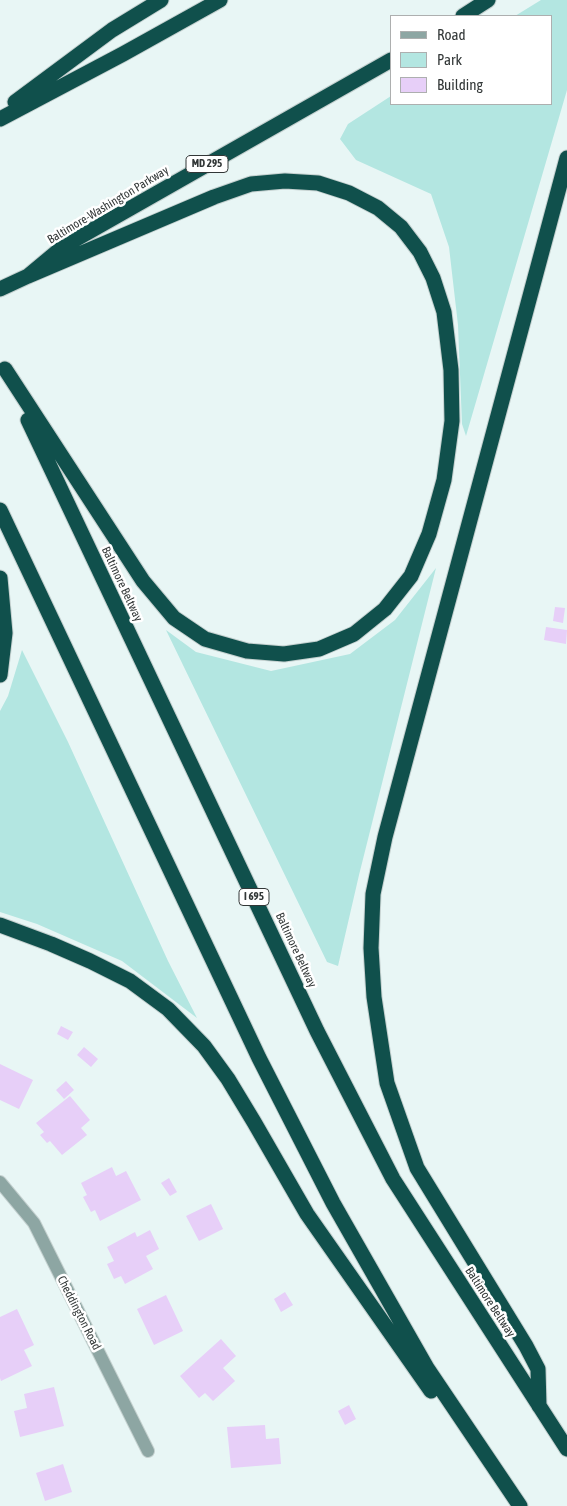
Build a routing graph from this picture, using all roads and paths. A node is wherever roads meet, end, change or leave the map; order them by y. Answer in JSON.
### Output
{"nodes":[{"id":1,"x":161,"y":0,"type":"edge"},
{"id":2,"x":220,"y":0,"type":"edge"},
{"id":3,"x":488,"y":0,"type":"edge"},
{"id":4,"x":465,"y":15,"type":"edge"},
{"id":5,"x":390,"y":61,"type":"edge"},
{"id":6,"x":0,"y":114,"type":"edge"},
{"id":7,"x":0,"y":119,"type":"edge"},
{"id":8,"x":567,"y":158,"type":"edge"},
{"id":9,"x":28,"y":276,"type":"junction"},
{"id":10,"x":0,"y":289,"type":"edge"},
{"id":11,"x":2,"y":365,"type":"edge"},
{"id":12,"x":0,"y":510,"type":"edge"},
{"id":13,"x":0,"y":578,"type":"edge"},
{"id":14,"x":0,"y":675,"type":"edge"},
{"id":15,"x":0,"y":925,"type":"edge"},
{"id":16,"x":0,"y":1182,"type":"edge"},
{"id":17,"x":540,"y":1406,"type":"junction"},
{"id":18,"x":567,"y":1449,"type":"edge"},
{"id":19,"x":148,"y":1451,"type":"dead end"},
{"id":20,"x":520,"y":1506,"type":"edge"}],
"edges":[{"from":1,"to":6,"type":"highway"},
{"from":2,"to":7,"type":"highway"},
{"from":3,"to":4,"type":"highway"},
{"from":5,"to":9,"type":"highway","name":"Baltimore-Washington Parkway","number":"MD 295"},
{"from":8,"to":17,"type":"highway"},
{"from":9,"to":10,"type":"highway","name":"Baltimore-Washington Parkway","number":"MD 295"},
{"from":9,"to":11,"type":"highway"},
{"from":11,"to":17,"type":"highway","name":"Baltimore Beltway","number":"I 695"},
{"from":12,"to":20,"type":"highway"},
{"from":13,"to":14,"type":"highway"},
{"from":15,"to":20,"type":"highway"},
{"from":16,"to":19,"type":"street","name":"Cheddington Road"},
{"from":17,"to":18,"type":"highway","name":"Baltimore Beltway","number":"I 695"}]}
